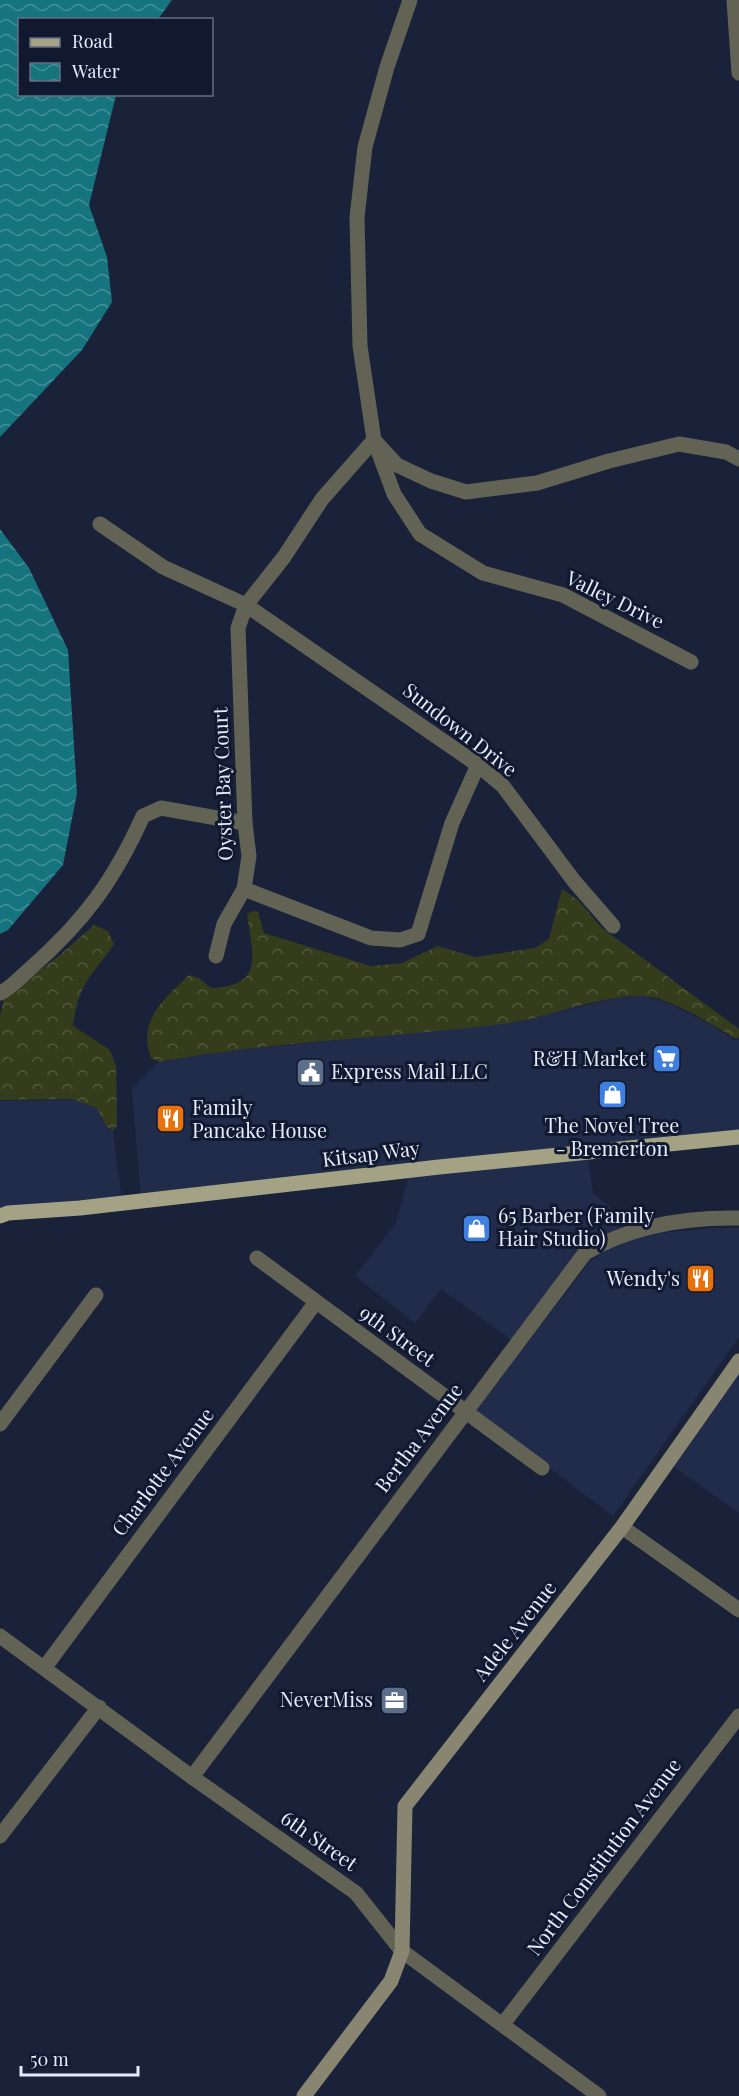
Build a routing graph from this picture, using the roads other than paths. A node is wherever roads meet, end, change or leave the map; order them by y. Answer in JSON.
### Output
{"nodes":[{"id":1,"x":410,"y":0,"type":"edge"},
{"id":2,"x":734,"y":0,"type":"edge"},
{"id":3,"x":739,"y":73,"type":"edge"},
{"id":4,"x":374,"y":440,"type":"junction"},
{"id":5,"x":739,"y":459,"type":"edge"},
{"id":6,"x":100,"y":524,"type":"dead end"},
{"id":7,"x":246,"y":605,"type":"junction"},
{"id":8,"x":691,"y":662,"type":"dead end"},
{"id":9,"x":478,"y":765,"type":"junction"},
{"id":10,"x":245,"y":822,"type":"junction"},
{"id":11,"x":244,"y":890,"type":"junction"},
{"id":12,"x":613,"y":926,"type":"dead end"},
{"id":13,"x":216,"y":956,"type":"dead end"},
{"id":14,"x":0,"y":993,"type":"edge"},
{"id":15,"x":739,"y":1137,"type":"edge"},
{"id":16,"x":3,"y":1213,"type":"edge"},
{"id":17,"x":739,"y":1218,"type":"edge"},
{"id":18,"x":257,"y":1258,"type":"dead end"},
{"id":19,"x":96,"y":1295,"type":"dead end"},
{"id":20,"x":315,"y":1302,"type":"junction"},
{"id":21,"x":739,"y":1361,"type":"edge"},
{"id":22,"x":465,"y":1412,"type":"junction"},
{"id":23,"x":0,"y":1424,"type":"edge"},
{"id":24,"x":542,"y":1468,"type":"dead end"},
{"id":25,"x":622,"y":1527,"type":"junction"},
{"id":26,"x":739,"y":1610,"type":"edge"},
{"id":27,"x":0,"y":1636,"type":"edge"},
{"id":28,"x":45,"y":1667,"type":"junction"},
{"id":29,"x":99,"y":1707,"type":"junction"},
{"id":30,"x":739,"y":1716,"type":"edge"},
{"id":31,"x":192,"y":1777,"type":"junction"},
{"id":32,"x":0,"y":1836,"type":"edge"},
{"id":33,"x":402,"y":1951,"type":"junction"},
{"id":34,"x":503,"y":2024,"type":"junction"},
{"id":35,"x":304,"y":2096,"type":"edge"},
{"id":36,"x":599,"y":2096,"type":"edge"}],
"edges":[{"from":1,"to":4,"type":"street","name":"Valley Drive"},
{"from":2,"to":3,"type":"street"},
{"from":4,"to":5,"type":"street"},
{"from":4,"to":7,"type":"street"},
{"from":4,"to":8,"type":"street","name":"Valley Drive"},
{"from":6,"to":7,"type":"street","name":"Sundown Drive"},
{"from":7,"to":9,"type":"street","name":"Sundown Drive"},
{"from":7,"to":10,"type":"street","name":"Oyster Bay Court"},
{"from":9,"to":11,"type":"street"},
{"from":9,"to":12,"type":"street","name":"Sundown Drive"},
{"from":10,"to":11,"type":"street","name":"Oyster Bay Court"},
{"from":10,"to":14,"type":"street"},
{"from":11,"to":13,"type":"street","name":"Oyster Bay Court"},
{"from":15,"to":16,"type":"main road","name":"Kitsap Way"},
{"from":17,"to":22,"type":"street","name":"Bertha Avenue"},
{"from":18,"to":20,"type":"street","name":"9th Street"},
{"from":19,"to":23,"type":"street"},
{"from":20,"to":22,"type":"street","name":"9th Street"},
{"from":20,"to":28,"type":"street","name":"Charlotte Avenue"},
{"from":21,"to":25,"type":"main road","name":"Adele Avenue"},
{"from":22,"to":24,"type":"street","name":"9th Street"},
{"from":22,"to":31,"type":"street","name":"Bertha Avenue"},
{"from":25,"to":26,"type":"street"},
{"from":25,"to":33,"type":"main road","name":"Adele Avenue"},
{"from":27,"to":28,"type":"street","name":"6th Street"},
{"from":28,"to":29,"type":"street","name":"6th Street"},
{"from":29,"to":31,"type":"street","name":"6th Street"},
{"from":29,"to":32,"type":"street"},
{"from":30,"to":34,"type":"street","name":"North Constitution Avenue"},
{"from":31,"to":33,"type":"street","name":"6th Street"},
{"from":33,"to":34,"type":"street","name":"6th Street"},
{"from":33,"to":35,"type":"main road"},
{"from":34,"to":36,"type":"street","name":"6th Street"}]}
